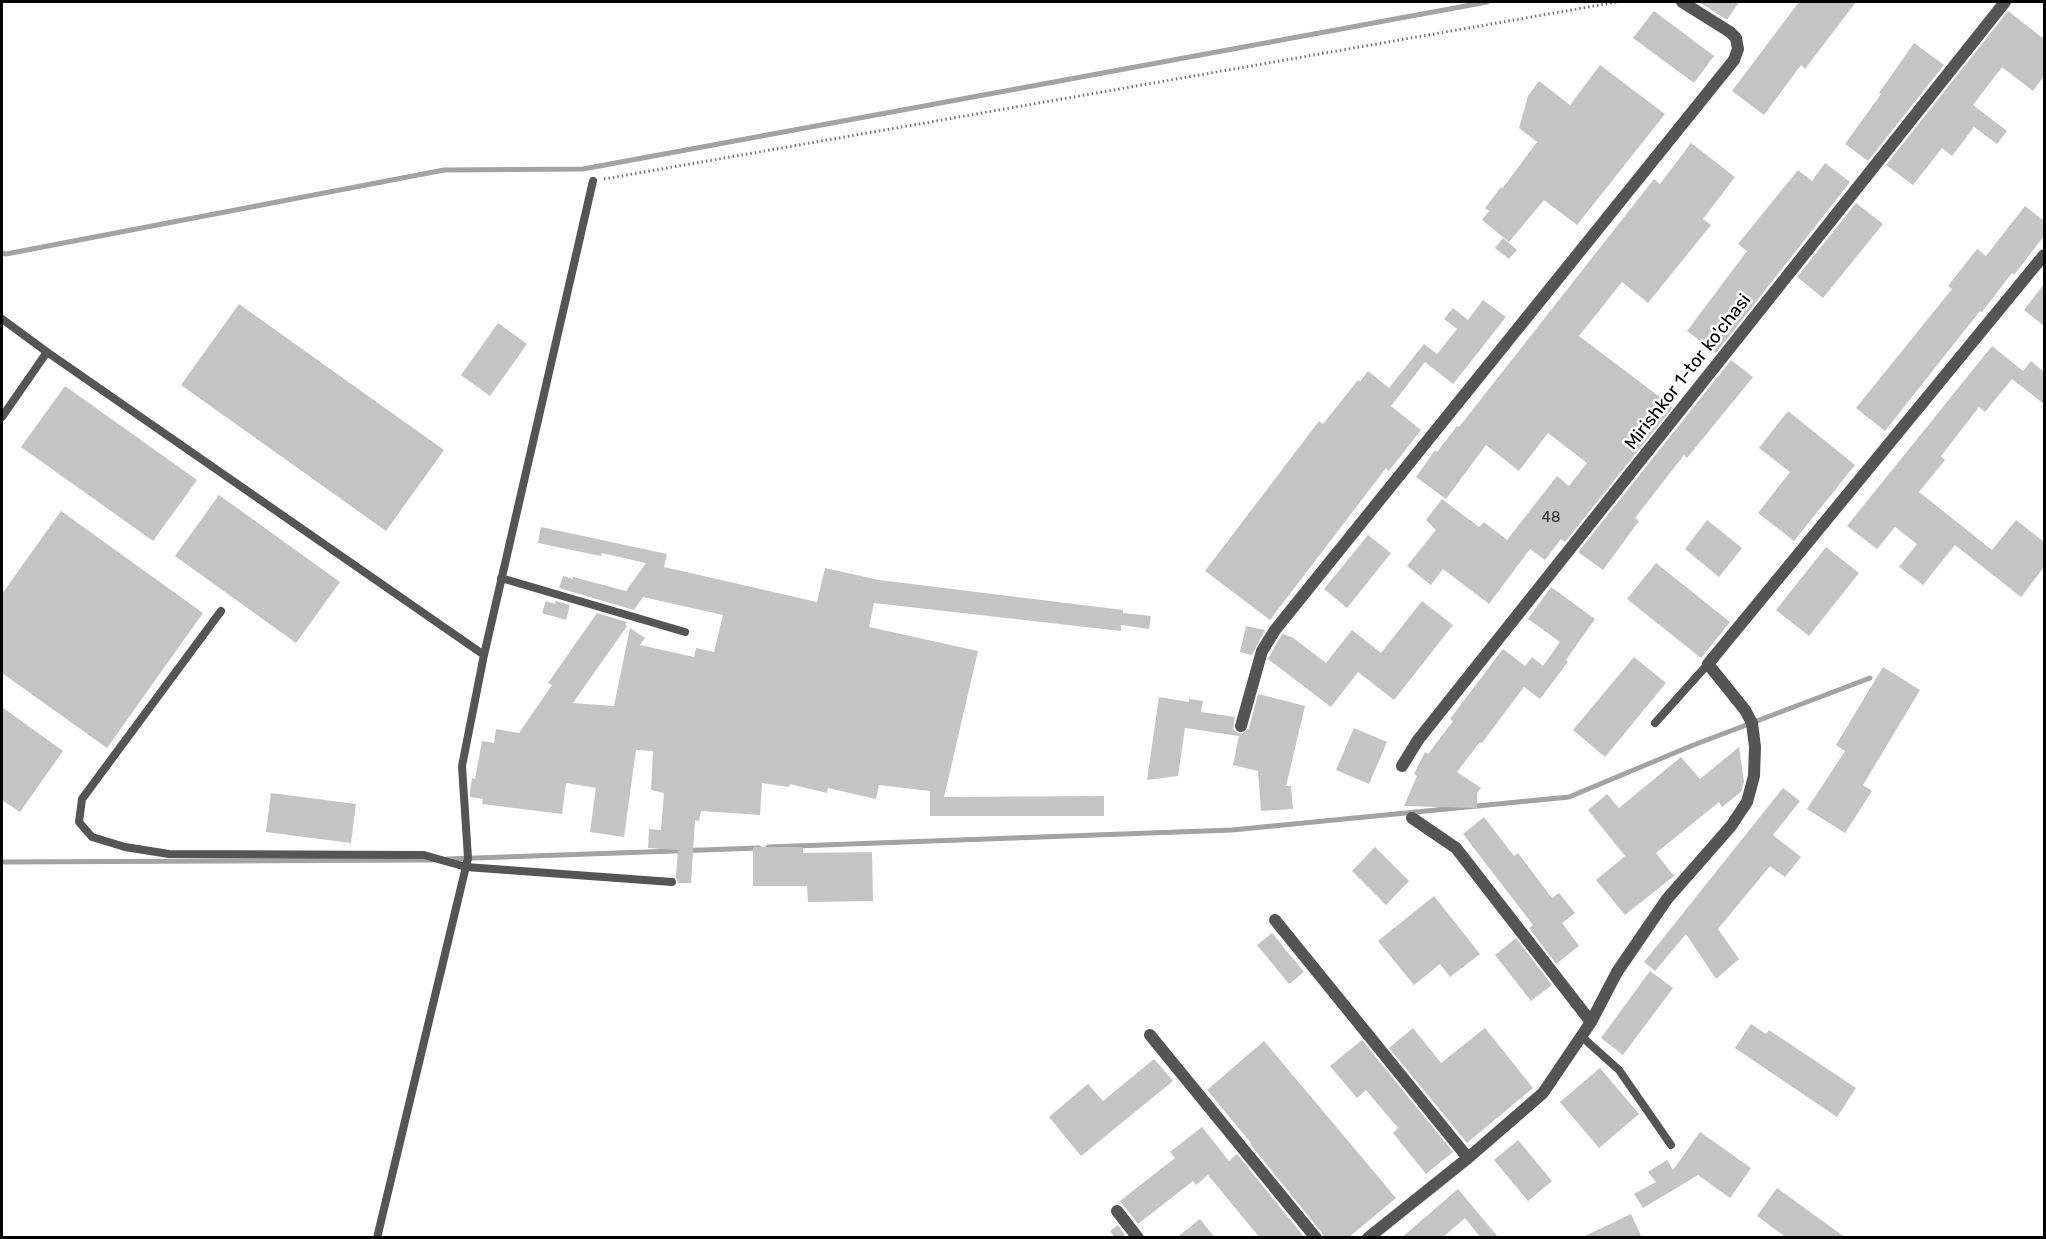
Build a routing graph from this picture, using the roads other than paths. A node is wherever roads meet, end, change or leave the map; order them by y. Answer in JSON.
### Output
{"nodes":[{"id":1,"x":1682,"y":2,"type":"edge"},
{"id":2,"x":2005,"y":2,"type":"edge"},
{"id":3,"x":593,"y":181,"type":"road end"},
{"id":4,"x":2044,"y":255,"type":"edge"},
{"id":5,"x":2,"y":319,"type":"edge"},
{"id":6,"x":47,"y":352,"type":"junction"},
{"id":7,"x":2,"y":417,"type":"edge"},
{"id":8,"x":501,"y":578,"type":"junction"},
{"id":9,"x":221,"y":611,"type":"dead end"},
{"id":10,"x":685,"y":632,"type":"dead end"},
{"id":11,"x":484,"y":655,"type":"junction"},
{"id":12,"x":1708,"y":664,"type":"junction"},
{"id":13,"x":1655,"y":723,"type":"dead end"},
{"id":14,"x":1241,"y":726,"type":"dead end"},
{"id":15,"x":1402,"y":766,"type":"dead end"},
{"id":16,"x":1412,"y":818,"type":"dead end"},
{"id":17,"x":466,"y":867,"type":"junction"},
{"id":18,"x":672,"y":882,"type":"dead end"},
{"id":19,"x":1275,"y":920,"type":"dead end"},
{"id":20,"x":1591,"y":1022,"type":"junction"},
{"id":21,"x":1150,"y":1035,"type":"dead end"},
{"id":22,"x":1581,"y":1035,"type":"junction"},
{"id":23,"x":1671,"y":1145,"type":"dead end"},
{"id":24,"x":1468,"y":1158,"type":"junction"},
{"id":25,"x":1117,"y":1210,"type":"dead end"},
{"id":26,"x":377,"y":1238,"type":"edge"},
{"id":27,"x":1138,"y":1238,"type":"edge"},
{"id":28,"x":1316,"y":1238,"type":"edge"},
{"id":29,"x":1368,"y":1238,"type":"edge"}],
"edges":[{"from":1,"to":14,"type":"street"},
{"from":2,"to":15,"type":"street","name":"Mirishkor 1-tor ko'chasi"},
{"from":3,"to":8,"type":"lane"},
{"from":4,"to":12,"type":"street"},
{"from":5,"to":6,"type":"lane"},
{"from":6,"to":7,"type":"lane"},
{"from":6,"to":11,"type":"lane"},
{"from":8,"to":10,"type":"lane"},
{"from":8,"to":11,"type":"lane"},
{"from":9,"to":17,"type":"lane"},
{"from":11,"to":17,"type":"lane"},
{"from":12,"to":13,"type":"lane"},
{"from":12,"to":20,"type":"street"},
{"from":16,"to":20,"type":"street"},
{"from":17,"to":18,"type":"lane"},
{"from":17,"to":26,"type":"lane"},
{"from":19,"to":24,"type":"street"},
{"from":20,"to":22,"type":"street"},
{"from":21,"to":28,"type":"street"},
{"from":22,"to":23,"type":"lane"},
{"from":22,"to":24,"type":"street"},
{"from":24,"to":29,"type":"street"},
{"from":25,"to":27,"type":"street"}]}
